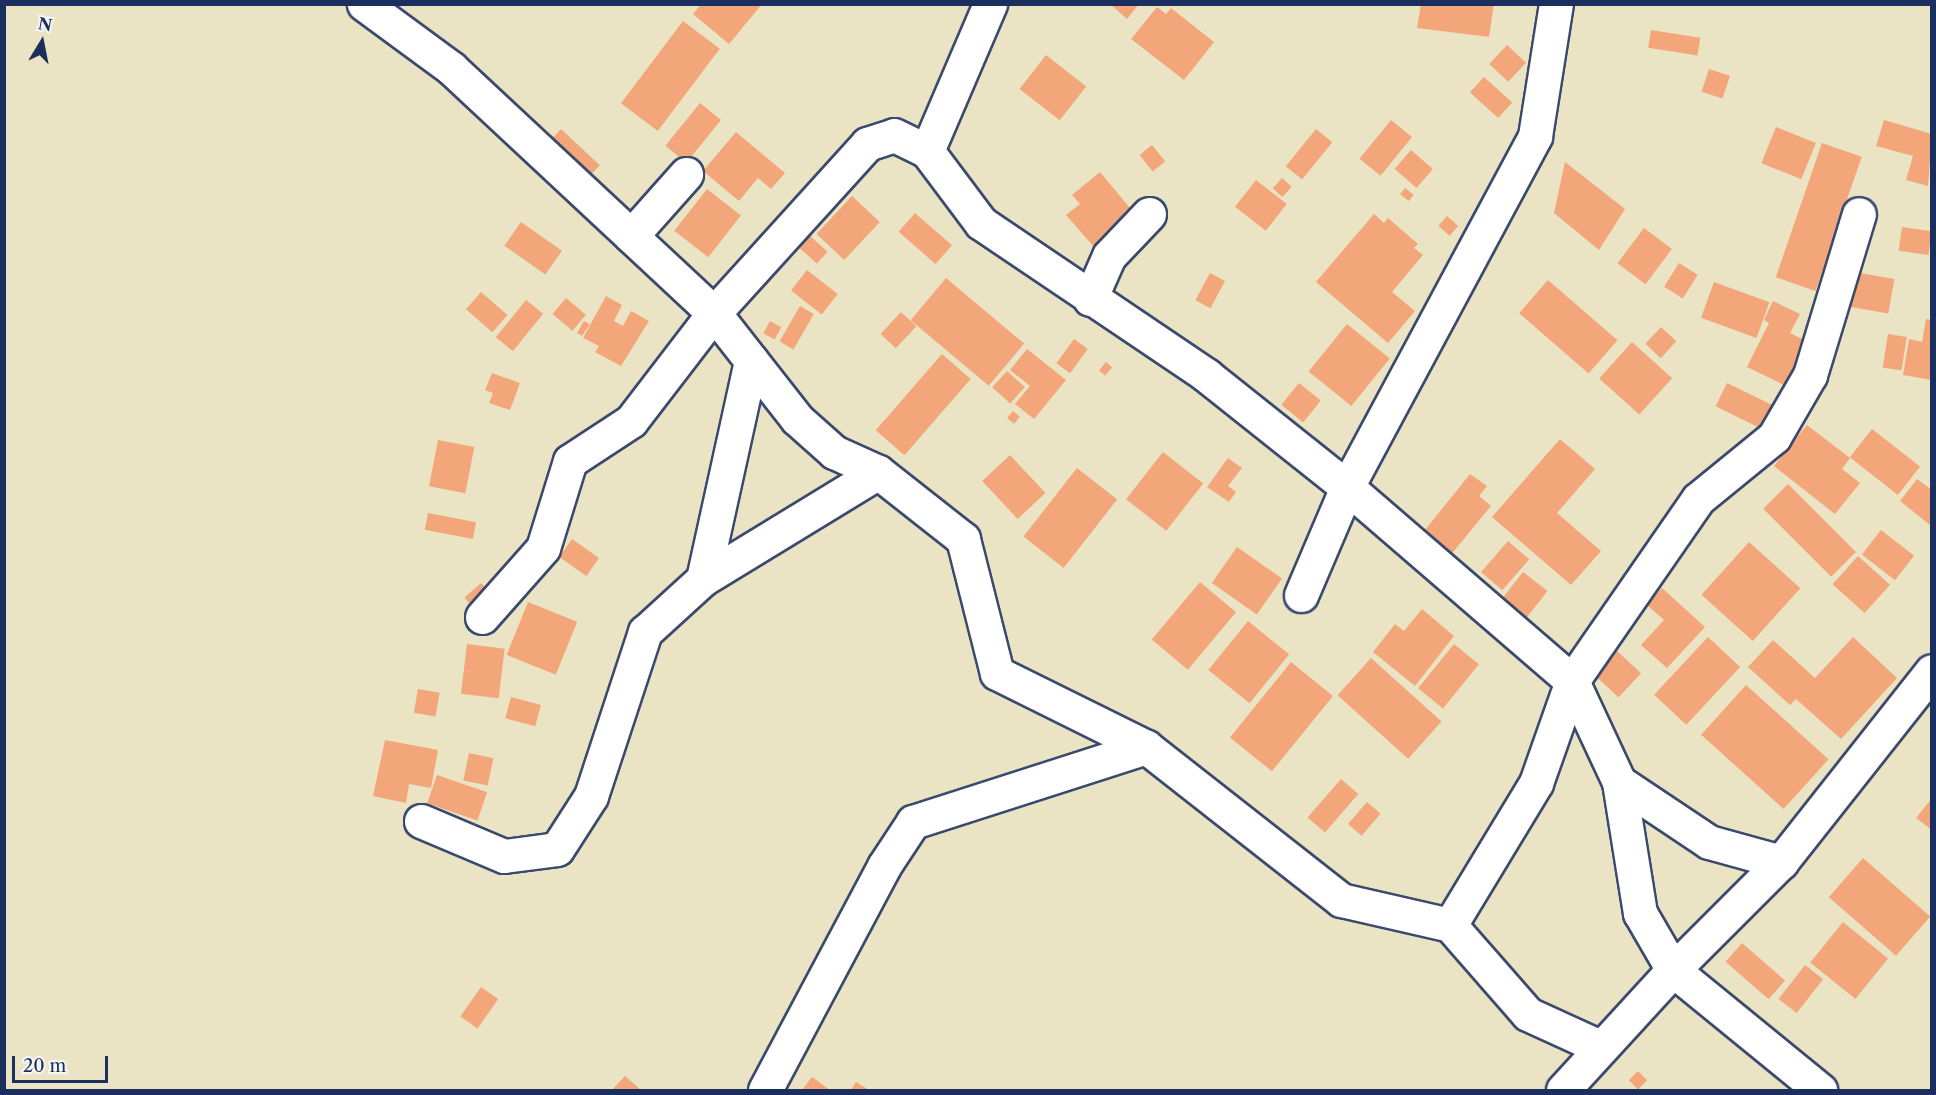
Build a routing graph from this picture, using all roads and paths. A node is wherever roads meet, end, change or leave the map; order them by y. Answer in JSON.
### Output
{"nodes":[{"id":1,"x":364,"y":4,"type":"edge"},
{"id":2,"x":990,"y":4,"type":"edge"},
{"id":3,"x":1556,"y":4,"type":"edge"},
{"id":4,"x":927,"y":151,"type":"junction"},
{"id":5,"x":686,"y":174,"type":"dead end"},
{"id":6,"x":1149,"y":214,"type":"dead end"},
{"id":7,"x":1859,"y":214,"type":"dead end"},
{"id":8,"x":631,"y":236,"type":"junction"},
{"id":9,"x":1090,"y":299,"type":"junction"},
{"id":10,"x":714,"y":313,"type":"junction"},
{"id":11,"x":751,"y":360,"type":"junction"},
{"id":12,"x":878,"y":472,"type":"junction"},
{"id":13,"x":1347,"y":488,"type":"junction"},
{"id":14,"x":703,"y":579,"type":"junction"},
{"id":15,"x":1302,"y":595,"type":"dead end"},
{"id":16,"x":482,"y":617,"type":"dead end"},
{"id":17,"x":1932,"y":670,"type":"edge"},
{"id":18,"x":1572,"y":681,"type":"junction"},
{"id":19,"x":1146,"y":747,"type":"junction"},
{"id":20,"x":1619,"y":782,"type":"junction"},
{"id":21,"x":421,"y":821,"type":"dead end"},
{"id":22,"x":1781,"y":862,"type":"junction"},
{"id":23,"x":1450,"y":925,"type":"junction"},
{"id":24,"x":1673,"y":970,"type":"junction"},
{"id":25,"x":1600,"y":1047,"type":"junction"},
{"id":26,"x":765,"y":1090,"type":"edge"},
{"id":27,"x":1563,"y":1090,"type":"edge"},
{"id":28,"x":1820,"y":1090,"type":"edge"}],
"edges":[{"from":1,"to":8,"type":"street"},
{"from":2,"to":4,"type":"street"},
{"from":3,"to":13,"type":"street"},
{"from":4,"to":9,"type":"street"},
{"from":4,"to":10,"type":"street"},
{"from":5,"to":8,"type":"street"},
{"from":6,"to":9,"type":"street"},
{"from":7,"to":18,"type":"street"},
{"from":8,"to":10,"type":"street"},
{"from":9,"to":13,"type":"street"},
{"from":10,"to":11,"type":"street"},
{"from":10,"to":16,"type":"street"},
{"from":11,"to":12,"type":"street"},
{"from":11,"to":14,"type":"street"},
{"from":12,"to":14,"type":"street"},
{"from":12,"to":19,"type":"street"},
{"from":13,"to":15,"type":"street"},
{"from":13,"to":18,"type":"street"},
{"from":14,"to":21,"type":"street"},
{"from":17,"to":22,"type":"street"},
{"from":18,"to":20,"type":"street"},
{"from":18,"to":23,"type":"street"},
{"from":19,"to":23,"type":"street"},
{"from":19,"to":26,"type":"street"},
{"from":20,"to":22,"type":"street"},
{"from":20,"to":24,"type":"street"},
{"from":22,"to":24,"type":"street"},
{"from":23,"to":25,"type":"street"},
{"from":24,"to":25,"type":"street"},
{"from":24,"to":28,"type":"street"},
{"from":25,"to":27,"type":"street"}]}
